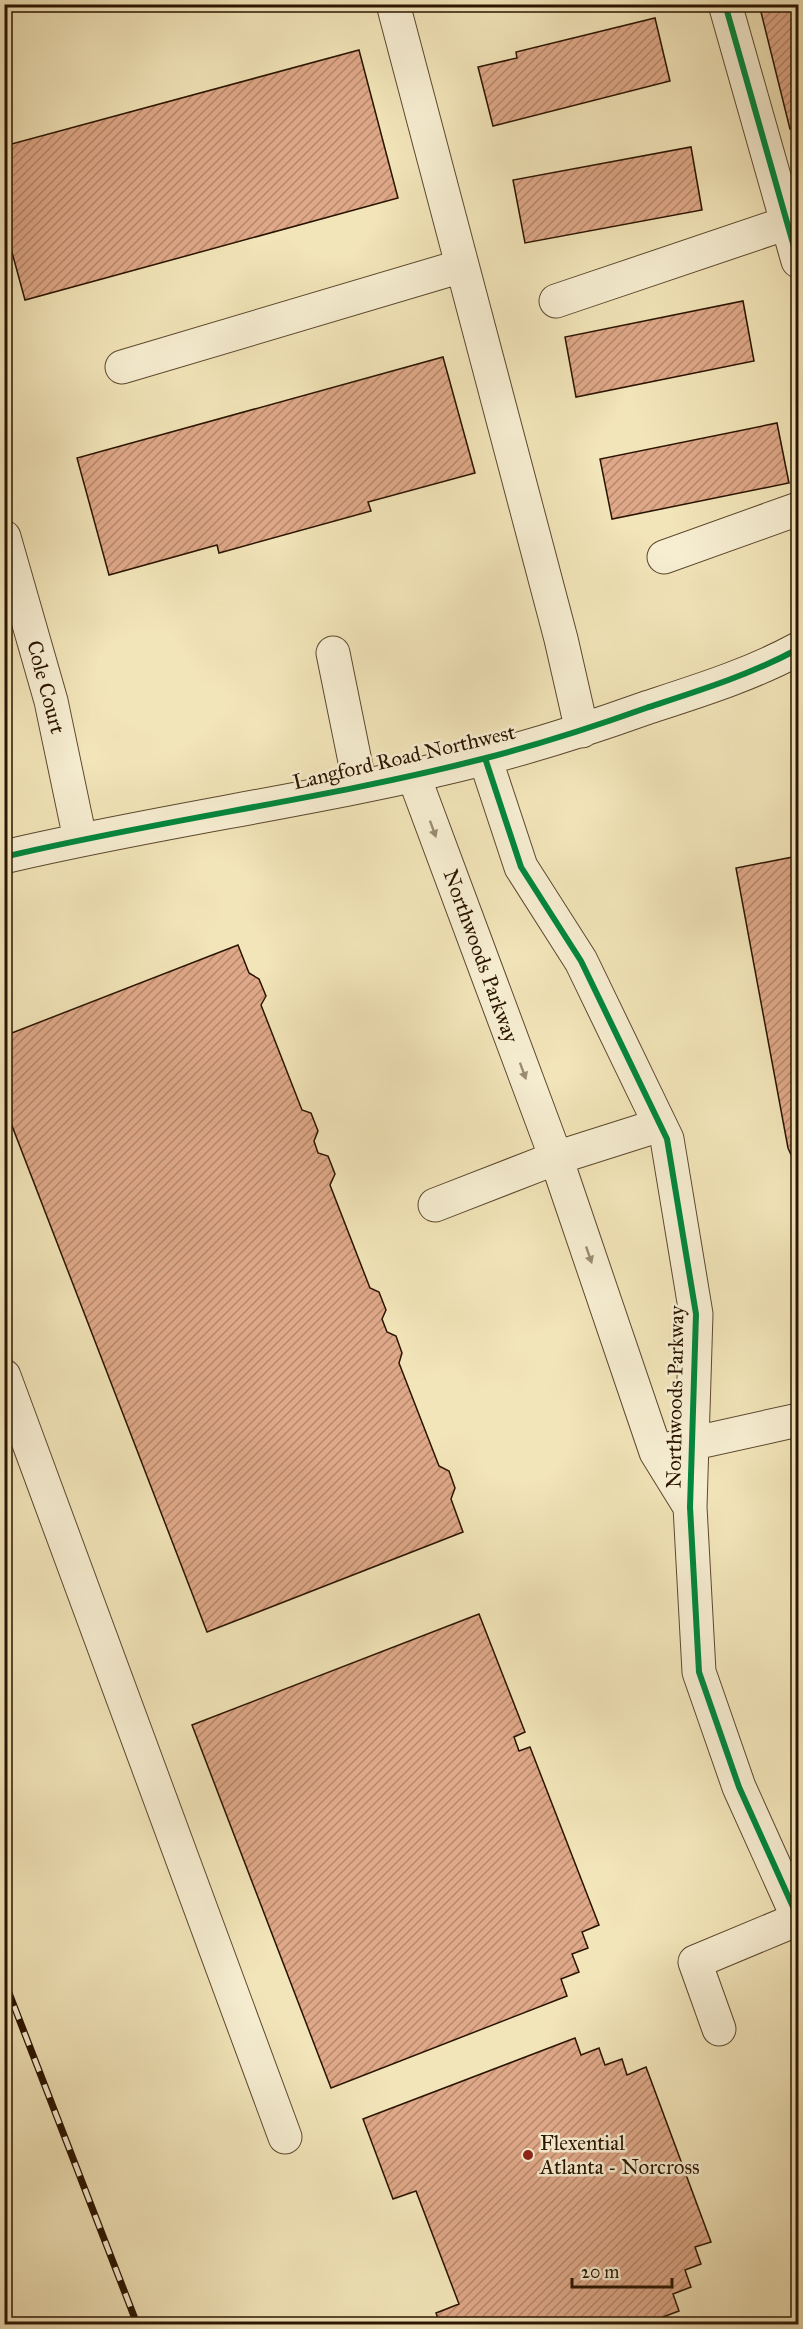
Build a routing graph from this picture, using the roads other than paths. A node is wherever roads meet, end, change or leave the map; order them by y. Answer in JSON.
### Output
{"nodes":[{"id":1,"x":393,"y":4,"type":"edge"},
{"id":2,"x":725,"y":4,"type":"edge"},
{"id":3,"x":787,"y":223,"type":"junction"},
{"id":4,"x":798,"y":261,"type":"edge"},
{"id":5,"x":462,"y":266,"type":"junction"},
{"id":6,"x":556,"y":301,"type":"dead end"},
{"id":7,"x":122,"y":367,"type":"dead end"},
{"id":8,"x":798,"y":509,"type":"edge"},
{"id":9,"x":4,"y":537,"type":"edge"},
{"id":10,"x":664,"y":557,"type":"dead end"},
{"id":11,"x":798,"y":649,"type":"edge"},
{"id":12,"x":333,"y":652,"type":"dead end"},
{"id":13,"x":582,"y":731,"type":"junction"},
{"id":14,"x":485,"y":758,"type":"junction"},
{"id":15,"x":413,"y":774,"type":"junction"},
{"id":16,"x":360,"y":786,"type":"junction"},
{"id":17,"x":80,"y":839,"type":"junction"},
{"id":18,"x":4,"y":857,"type":"edge"},
{"id":19,"x":660,"y":1125,"type":"junction"},
{"id":20,"x":556,"y":1158,"type":"junction"},
{"id":21,"x":435,"y":1205,"type":"dead end"},
{"id":22,"x":4,"y":1376,"type":"edge"},
{"id":23,"x":798,"y":1420,"type":"edge"},
{"id":24,"x":692,"y":1443,"type":"junction"},
{"id":25,"x":656,"y":1452,"type":"junction"},
{"id":26,"x":690,"y":1507,"type":"junction"},
{"id":27,"x":798,"y":1918,"type":"edge"},
{"id":28,"x":718,"y":2029,"type":"dead end"},
{"id":29,"x":285,"y":2137,"type":"dead end"}],
"edges":[{"from":1,"to":5,"type":"street"},
{"from":2,"to":3,"type":"street"},
{"from":3,"to":4,"type":"street"},
{"from":3,"to":6,"type":"street"},
{"from":5,"to":7,"type":"street"},
{"from":5,"to":13,"type":"street"},
{"from":8,"to":10,"type":"street"},
{"from":9,"to":17,"type":"street","name":"Cole Court"},
{"from":11,"to":13,"type":"street","name":"Langford Road Northwest"},
{"from":12,"to":16,"type":"street"},
{"from":13,"to":14,"type":"street","name":"Langford Road Northwest"},
{"from":14,"to":15,"type":"street","name":"Langford Road Northwest"},
{"from":14,"to":19,"type":"street","name":"Northwoods Parkway"},
{"from":15,"to":16,"type":"street","name":"Langford Road Northwest"},
{"from":15,"to":20,"type":"street","name":"Northwoods Parkway","one_way":true},
{"from":16,"to":17,"type":"street","name":"Langford Road Northwest"},
{"from":17,"to":18,"type":"street","name":"Langford Road Northwest"},
{"from":19,"to":20,"type":"street"},
{"from":19,"to":24,"type":"street","name":"Northwoods Parkway"},
{"from":20,"to":21,"type":"street"},
{"from":20,"to":25,"type":"street","name":"Northwoods Parkway","one_way":true},
{"from":22,"to":29,"type":"street"},
{"from":23,"to":24,"type":"street"},
{"from":24,"to":25,"type":"street"},
{"from":24,"to":26,"type":"street","name":"Northwoods Parkway"},
{"from":25,"to":26,"type":"street","name":"Northwoods Parkway"},
{"from":26,"to":27,"type":"street","name":"Northwoods Parkway"},
{"from":27,"to":28,"type":"street"}]}
